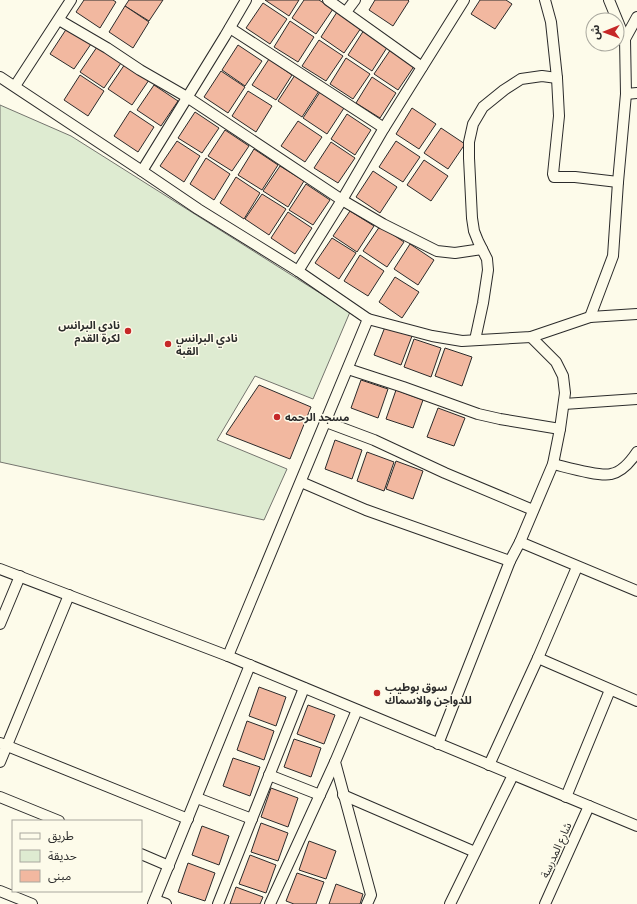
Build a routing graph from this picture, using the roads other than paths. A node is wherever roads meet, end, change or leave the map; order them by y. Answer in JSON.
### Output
{"nodes":[{"id":1,"x":71,"y":0,"type":"edge"},
{"id":2,"x":246,"y":0,"type":"edge"},
{"id":3,"x":328,"y":0,"type":"edge"},
{"id":4,"x":355,"y":0,"type":"edge"},
{"id":5,"x":464,"y":0,"type":"edge"},
{"id":6,"x":545,"y":0,"type":"edge"},
{"id":7,"x":609,"y":0,"type":"edge"},
{"id":8,"x":346,"y":12,"type":"junction"},
{"id":9,"x":614,"y":12,"type":"edge"},
{"id":10,"x":637,"y":17,"type":"edge"},
{"id":11,"x":58,"y":20,"type":"junction"},
{"id":12,"x":230,"y":28,"type":"junction"},
{"id":13,"x":625,"y":39,"type":"joint"},
{"id":14,"x":422,"y":67,"type":"junction"},
{"id":15,"x":0,"y":77,"type":"edge"},
{"id":16,"x":557,"y":78,"type":"junction"},
{"id":17,"x":15,"y":86,"type":"junction"},
{"id":18,"x":637,"y":93,"type":"edge"},
{"id":19,"x":626,"y":94,"type":"junction"},
{"id":20,"x":187,"y":97,"type":"junction"},
{"id":21,"x":384,"y":128,"type":"junction"},
{"id":22,"x":142,"y":171,"type":"junction"},
{"id":23,"x":618,"y":182,"type":"junction"},
{"id":24,"x":342,"y":200,"type":"junction"},
{"id":25,"x":482,"y":249,"type":"junction"},
{"id":26,"x":298,"y":271,"type":"junction"},
{"id":27,"x":637,"y":314,"type":"edge"},
{"id":28,"x":590,"y":317,"type":"junction"},
{"id":29,"x":368,"y":319,"type":"junction"},
{"id":30,"x":530,"y":337,"type":"junction"},
{"id":31,"x":475,"y":340,"type":"junction"},
{"id":32,"x":348,"y":369,"type":"junction"},
{"id":33,"x":637,"y":399,"type":"edge"},
{"id":34,"x":564,"y":404,"type":"junction"},
{"id":35,"x":326,"y":422,"type":"junction"},
{"id":36,"x":560,"y":429,"type":"junction"},
{"id":37,"x":637,"y":452,"type":"edge"},
{"id":38,"x":553,"y":464,"type":"junction"},
{"id":39,"x":301,"y":482,"type":"junction"},
{"id":40,"x":533,"y":510,"type":"junction"},
{"id":41,"x":520,"y":542,"type":"junction"},
{"id":42,"x":510,"y":562,"type":"junction"},
{"id":43,"x":577,"y":567,"type":"junction"},
{"id":44,"x":0,"y":569,"type":"edge"},
{"id":45,"x":20,"y":576,"type":"junction"},
{"id":46,"x":637,"y":591,"type":"edge"},
{"id":47,"x":69,"y":595,"type":"junction"},
{"id":48,"x":0,"y":624,"type":"edge"},
{"id":49,"x":228,"y":656,"type":"junction"},
{"id":50,"x":538,"y":658,"type":"junction"},
{"id":51,"x":250,"y":665,"type":"junction"},
{"id":52,"x":304,"y":688,"type":"junction"},
{"id":53,"x":610,"y":690,"type":"junction"},
{"id":54,"x":637,"y":701,"type":"edge"},
{"id":55,"x":357,"y":710,"type":"junction"},
{"id":56,"x":438,"y":744,"type":"junction"},
{"id":57,"x":3,"y":745,"type":"edge"},
{"id":58,"x":0,"y":762,"type":"edge"},
{"id":59,"x":335,"y":762,"type":"junction"},
{"id":60,"x":489,"y":765,"type":"junction"},
{"id":61,"x":513,"y":775,"type":"junction"},
{"id":62,"x":269,"y":776,"type":"junction"},
{"id":63,"x":320,"y":795,"type":"junction"},
{"id":64,"x":343,"y":795,"type":"junction"},
{"id":65,"x":566,"y":796,"type":"junction"},
{"id":66,"x":0,"y":797,"type":"edge"},
{"id":67,"x":197,"y":798,"type":"junction"},
{"id":68,"x":589,"y":806,"type":"junction"},
{"id":69,"x":188,"y":819,"type":"junction"},
{"id":70,"x":252,"y":819,"type":"junction"},
{"id":71,"x":57,"y":820,"type":"edge"},
{"id":72,"x":637,"y":826,"type":"edge"},
{"id":73,"x":475,"y":852,"type":"junction"},
{"id":74,"x":142,"y":854,"type":"edge"},
{"id":75,"x":169,"y":866,"type":"junction"},
{"id":76,"x":0,"y":892,"type":"edge"},
{"id":77,"x":371,"y":901,"type":"edge"},
{"id":78,"x":154,"y":902,"type":"edge"},
{"id":79,"x":452,"y":903,"type":"edge"},
{"id":80,"x":32,"y":904,"type":"edge"},
{"id":81,"x":166,"y":904,"type":"edge"},
{"id":82,"x":218,"y":904,"type":"edge"},
{"id":83,"x":270,"y":904,"type":"edge"},
{"id":84,"x":545,"y":904,"type":"edge"}],
"edges":[{"from":1,"to":11,"type":"street"},
{"from":2,"to":12,"type":"street"},
{"from":3,"to":8,"type":"street"},
{"from":4,"to":8,"type":"street"},
{"from":5,"to":14,"type":"street"},
{"from":6,"to":16,"type":"street"},
{"from":7,"to":9,"type":"street"},
{"from":8,"to":14,"type":"street"},
{"from":10,"to":13,"type":"street"},
{"from":11,"to":17,"type":"street"},
{"from":11,"to":20,"type":"street"},
{"from":12,"to":20,"type":"street"},
{"from":12,"to":21,"type":"street"},
{"from":13,"to":19,"type":"street"},
{"from":14,"to":21,"type":"street"},
{"from":15,"to":17,"type":"street"},
{"from":16,"to":23,"type":"street"},
{"from":16,"to":25,"type":"street"},
{"from":17,"to":22,"type":"street"},
{"from":18,"to":19,"type":"street"},
{"from":19,"to":23,"type":"street"},
{"from":20,"to":22,"type":"street"},
{"from":20,"to":24,"type":"street"},
{"from":21,"to":24,"type":"street"},
{"from":22,"to":26,"type":"street"},
{"from":23,"to":28,"type":"street"},
{"from":24,"to":25,"type":"street"},
{"from":24,"to":26,"type":"street"},
{"from":25,"to":31,"type":"street"},
{"from":26,"to":29,"type":"street"},
{"from":27,"to":28,"type":"street"},
{"from":28,"to":30,"type":"street"},
{"from":29,"to":31,"type":"street"},
{"from":29,"to":32,"type":"street"},
{"from":30,"to":31,"type":"street"},
{"from":30,"to":34,"type":"street"},
{"from":32,"to":35,"type":"street"},
{"from":32,"to":36,"type":"street"},
{"from":33,"to":34,"type":"street"},
{"from":34,"to":36,"type":"street"},
{"from":35,"to":39,"type":"street"},
{"from":35,"to":40,"type":"street"},
{"from":36,"to":38,"type":"street"},
{"from":37,"to":38,"type":"street"},
{"from":38,"to":40,"type":"street"},
{"from":39,"to":42,"type":"street"},
{"from":39,"to":49,"type":"street"},
{"from":40,"to":41,"type":"street"},
{"from":41,"to":42,"type":"street"},
{"from":41,"to":43,"type":"street"},
{"from":42,"to":56,"type":"street"},
{"from":43,"to":46,"type":"street"},
{"from":43,"to":50,"type":"street"},
{"from":44,"to":45,"type":"street"},
{"from":45,"to":47,"type":"street"},
{"from":45,"to":48,"type":"street"},
{"from":47,"to":49,"type":"street"},
{"from":47,"to":57,"type":"street"},
{"from":49,"to":51,"type":"street"},
{"from":50,"to":53,"type":"street"},
{"from":50,"to":60,"type":"street"},
{"from":51,"to":52,"type":"street"},
{"from":51,"to":67,"type":"street"},
{"from":52,"to":55,"type":"street"},
{"from":52,"to":62,"type":"street"},
{"from":53,"to":54,"type":"street"},
{"from":53,"to":65,"type":"street"},
{"from":55,"to":56,"type":"street"},
{"from":55,"to":59,"type":"street"},
{"from":56,"to":60,"type":"street"},
{"from":57,"to":58,"type":"street"},
{"from":57,"to":69,"type":"street"},
{"from":59,"to":63,"type":"street"},
{"from":59,"to":64,"type":"street"},
{"from":60,"to":61,"type":"street"},
{"from":61,"to":65,"type":"street"},
{"from":61,"to":73,"type":"street"},
{"from":62,"to":63,"type":"street"},
{"from":62,"to":70,"type":"street"},
{"from":63,"to":83,"type":"street"},
{"from":64,"to":73,"type":"street"},
{"from":64,"to":77,"type":"street"},
{"from":65,"to":68,"type":"street"},
{"from":66,"to":71,"type":"street"},
{"from":67,"to":69,"type":"street"},
{"from":67,"to":70,"type":"street"},
{"from":68,"to":72,"type":"street"},
{"from":68,"to":84,"type":"street","name":"شارع المدرسة"},
{"from":69,"to":75,"type":"street"},
{"from":70,"to":82,"type":"street"},
{"from":73,"to":79,"type":"street"},
{"from":74,"to":75,"type":"street"},
{"from":75,"to":78,"type":"street"},
{"from":76,"to":80,"type":"street"},
{"from":78,"to":81,"type":"street"}]}
